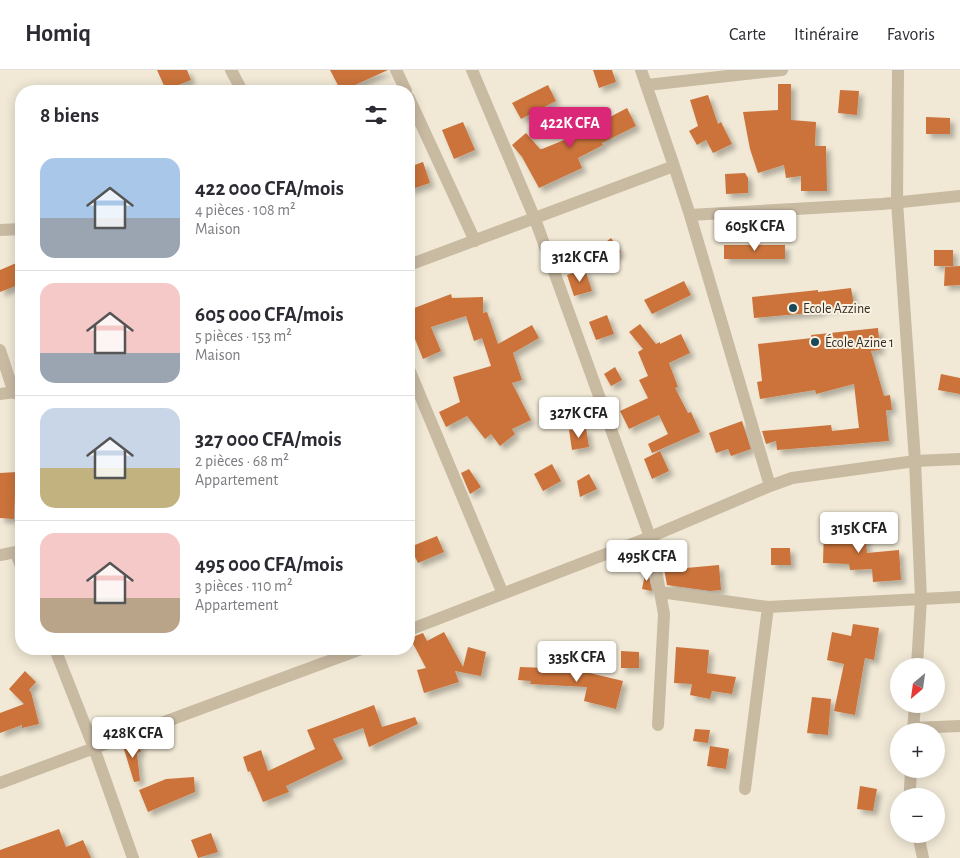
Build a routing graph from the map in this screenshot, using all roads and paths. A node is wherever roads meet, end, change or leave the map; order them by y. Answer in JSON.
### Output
{"nodes":[{"id":1,"x":231,"y":70,"type":"edge"},
{"id":2,"x":396,"y":70,"type":"edge"},
{"id":3,"x":472,"y":70,"type":"edge"},
{"id":4,"x":641,"y":70,"type":"edge"},
{"id":5,"x":782,"y":70,"type":"edge"},
{"id":6,"x":898,"y":70,"type":"edge"},
{"id":7,"x":239,"y":85,"type":"edge"},
{"id":8,"x":403,"y":85,"type":"edge"},
{"id":9,"x":647,"y":85,"type":"junction"},
{"id":10,"x":415,"y":111,"type":"edge"},
{"id":11,"x":674,"y":166,"type":"junction"},
{"id":12,"x":960,"y":196,"type":"edge"},
{"id":13,"x":897,"y":202,"type":"junction"},
{"id":14,"x":690,"y":215,"type":"junction"},
{"id":15,"x":535,"y":219,"type":"junction"},
{"id":16,"x":15,"y":229,"type":"edge"},
{"id":17,"x":0,"y":230,"type":"edge"},
{"id":18,"x":475,"y":241,"type":"junction"},
{"id":19,"x":415,"y":263,"type":"edge"},
{"id":20,"x":0,"y":350,"type":"edge"},
{"id":21,"x":415,"y":383,"type":"edge"},
{"id":22,"x":15,"y":385,"type":"edge"},
{"id":23,"x":15,"y":392,"type":"edge"},
{"id":24,"x":0,"y":394,"type":"edge"},
{"id":25,"x":960,"y":459,"type":"edge"},
{"id":26,"x":915,"y":461,"type":"junction"},
{"id":27,"x":770,"y":486,"type":"junction"},
{"id":28,"x":650,"y":537,"type":"junction"},
{"id":29,"x":15,"y":553,"type":"edge"},
{"id":30,"x":0,"y":555,"type":"edge"},
{"id":31,"x":660,"y":592,"type":"junction"},
{"id":32,"x":503,"y":594,"type":"junction"},
{"id":33,"x":960,"y":597,"type":"edge"},
{"id":34,"x":920,"y":599,"type":"junction"},
{"id":35,"x":768,"y":607,"type":"junction"},
{"id":36,"x":415,"y":628,"type":"edge"},
{"id":37,"x":56,"y":655,"type":"edge"},
{"id":38,"x":340,"y":655,"type":"edge"},
{"id":39,"x":917,"y":658,"type":"edge"},
{"id":40,"x":658,"y":725,"type":"dead end"},
{"id":41,"x":960,"y":726,"type":"edge"},
{"id":42,"x":945,"y":727,"type":"edge"},
{"id":43,"x":94,"y":748,"type":"junction"},
{"id":44,"x":0,"y":783,"type":"edge"},
{"id":45,"x":745,"y":789,"type":"dead end"},
{"id":46,"x":920,"y":843,"type":"edge"},
{"id":47,"x":133,"y":858,"type":"edge"},
{"id":48,"x":923,"y":858,"type":"edge"}],
"edges":[{"from":1,"to":7,"type":"street"},
{"from":2,"to":8,"type":"street"},
{"from":3,"to":15,"type":"street"},
{"from":4,"to":9,"type":"street"},
{"from":5,"to":9,"type":"street"},
{"from":6,"to":13,"type":"street"},
{"from":9,"to":11,"type":"street"},
{"from":10,"to":18,"type":"street"},
{"from":11,"to":14,"type":"street"},
{"from":11,"to":15,"type":"street"},
{"from":12,"to":13,"type":"street"},
{"from":13,"to":14,"type":"street"},
{"from":13,"to":26,"type":"street"},
{"from":14,"to":27,"type":"street"},
{"from":15,"to":18,"type":"street"},
{"from":15,"to":28,"type":"street"},
{"from":16,"to":17,"type":"street"},
{"from":18,"to":19,"type":"street"},
{"from":20,"to":22,"type":"street"},
{"from":21,"to":32,"type":"street"},
{"from":23,"to":24,"type":"street"},
{"from":25,"to":26,"type":"street"},
{"from":26,"to":27,"type":"street"},
{"from":26,"to":34,"type":"street"},
{"from":27,"to":28,"type":"street"},
{"from":28,"to":31,"type":"street"},
{"from":28,"to":32,"type":"street"},
{"from":29,"to":30,"type":"street"},
{"from":31,"to":35,"type":"street"},
{"from":31,"to":40,"type":"street"},
{"from":32,"to":36,"type":"street"},
{"from":33,"to":34,"type":"street"},
{"from":34,"to":35,"type":"street"},
{"from":34,"to":39,"type":"street"},
{"from":35,"to":45,"type":"street"},
{"from":37,"to":43,"type":"street"},
{"from":38,"to":43,"type":"street"},
{"from":41,"to":42,"type":"street"},
{"from":43,"to":44,"type":"street"},
{"from":43,"to":47,"type":"street"},
{"from":46,"to":48,"type":"street"}]}
